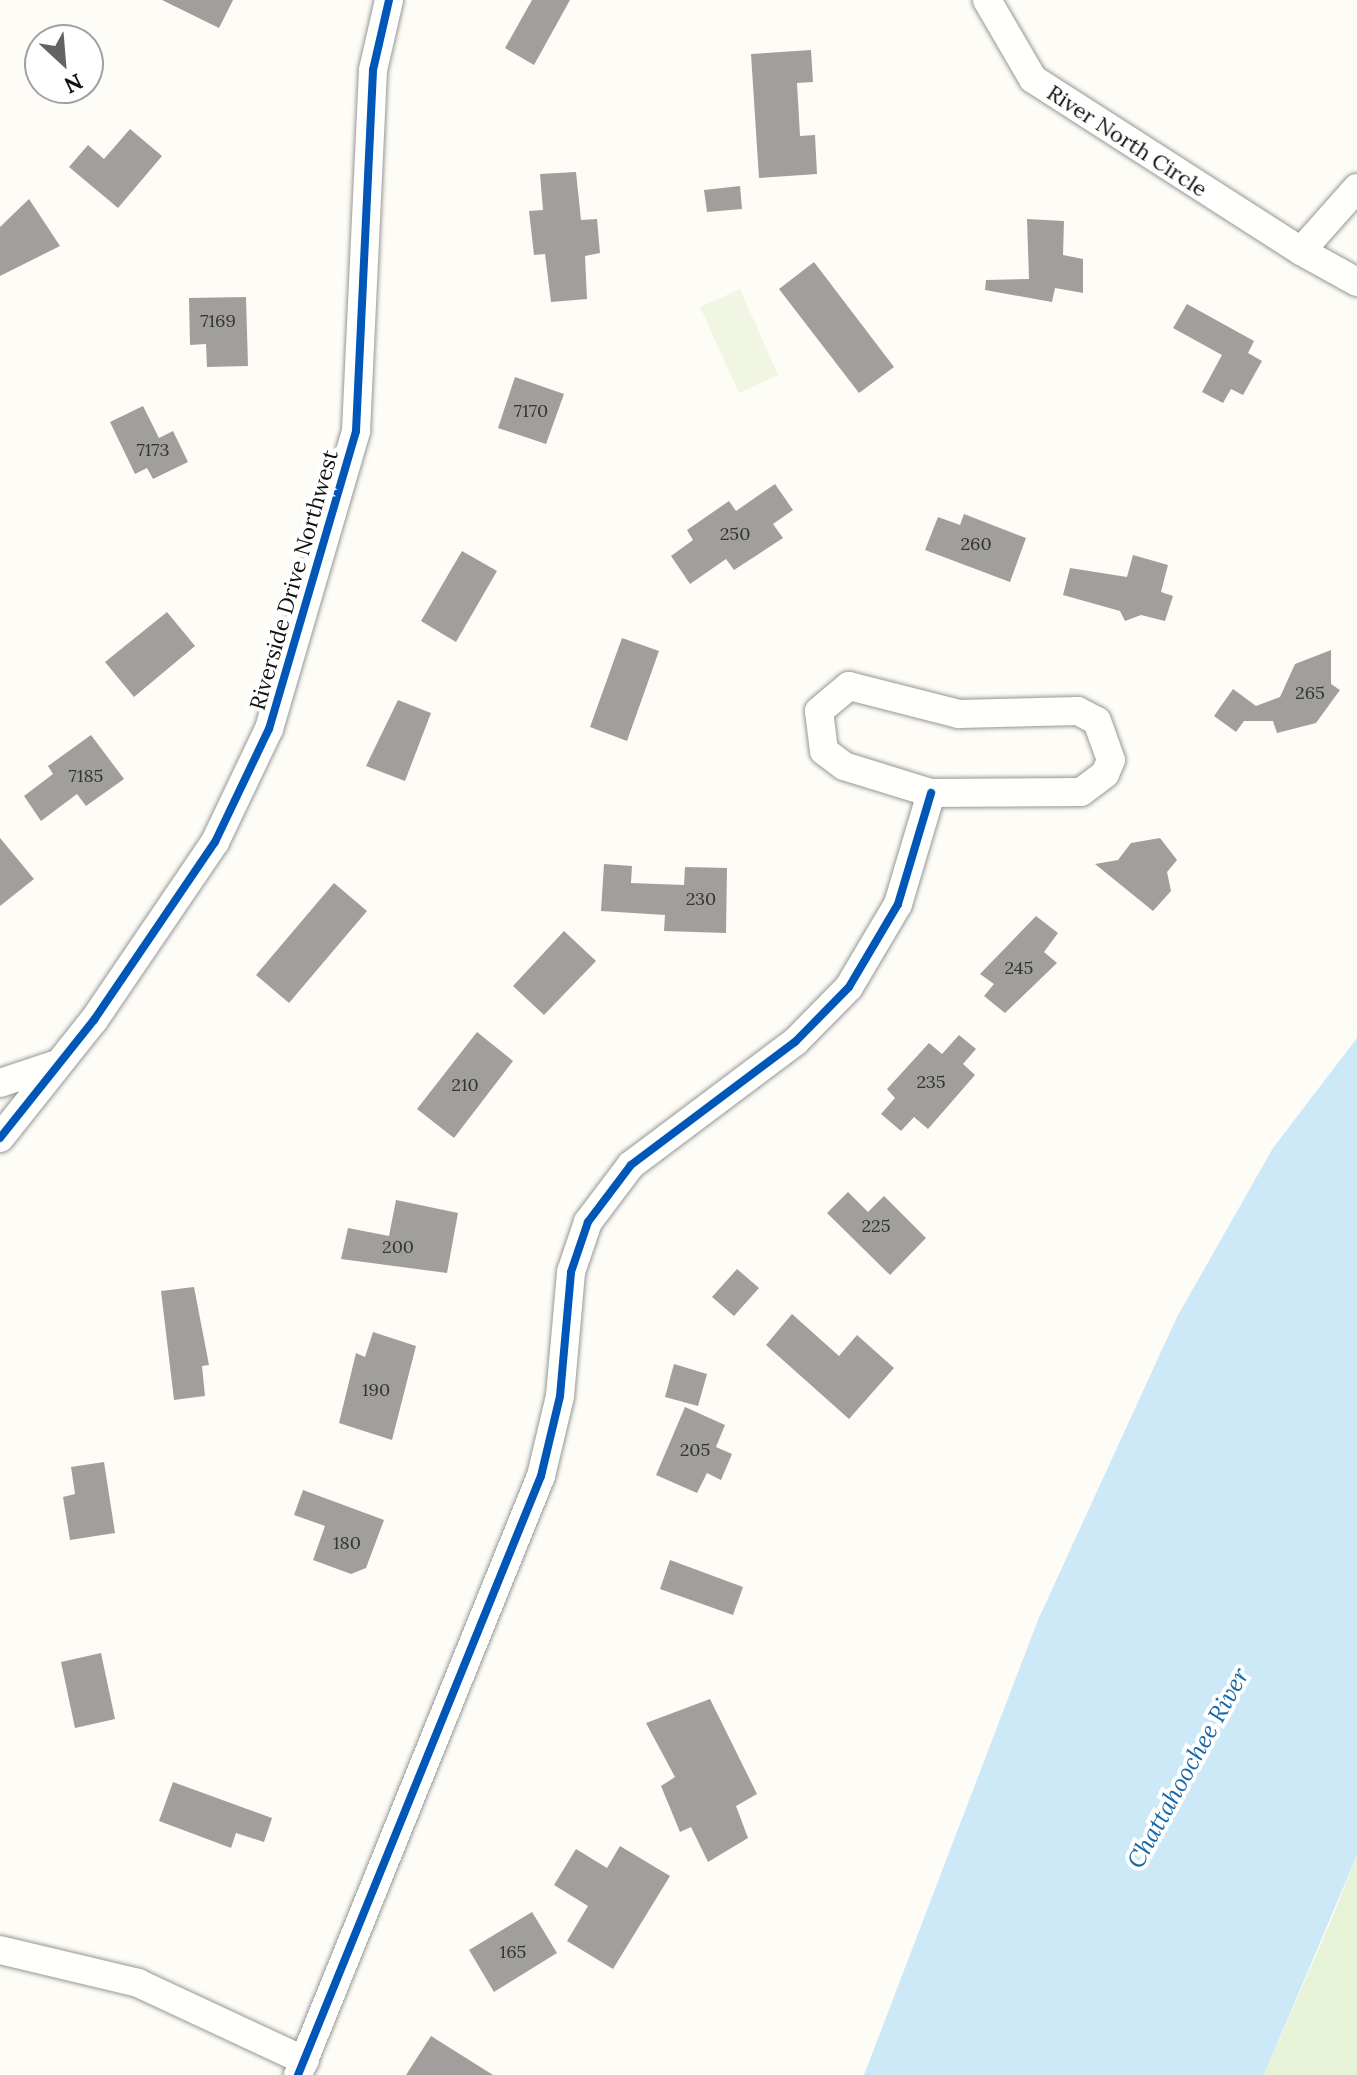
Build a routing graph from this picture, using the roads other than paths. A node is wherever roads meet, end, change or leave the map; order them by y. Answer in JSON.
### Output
{"nodes":[{"id":1,"x":389,"y":0,"type":"edge"},
{"id":2,"x":987,"y":0,"type":"edge"},
{"id":3,"x":1357,"y":188,"type":"edge"},
{"id":4,"x":1301,"y":251,"type":"junction"},
{"id":5,"x":1357,"y":282,"type":"edge"},
{"id":6,"x":931,"y":793,"type":"junction"},
{"id":7,"x":54,"y":1065,"type":"junction"},
{"id":8,"x":0,"y":1083,"type":"edge"},
{"id":9,"x":0,"y":1138,"type":"edge"},
{"id":10,"x":0,"y":1950,"type":"edge"},
{"id":11,"x":302,"y":2068,"type":"edge"}],
"edges":[{"from":1,"to":7,"type":"street","name":"Riverside Drive Northwest"},
{"from":2,"to":4,"type":"street","name":"River North Circle"},
{"from":3,"to":4,"type":"street"},
{"from":4,"to":5,"type":"street","name":"River North Circle"},
{"from":6,"to":6,"type":"street"},
{"from":6,"to":11,"type":"street"},
{"from":7,"to":8,"type":"street"},
{"from":7,"to":9,"type":"street","name":"Riverside Drive Northwest"},
{"from":10,"to":11,"type":"street"}]}
